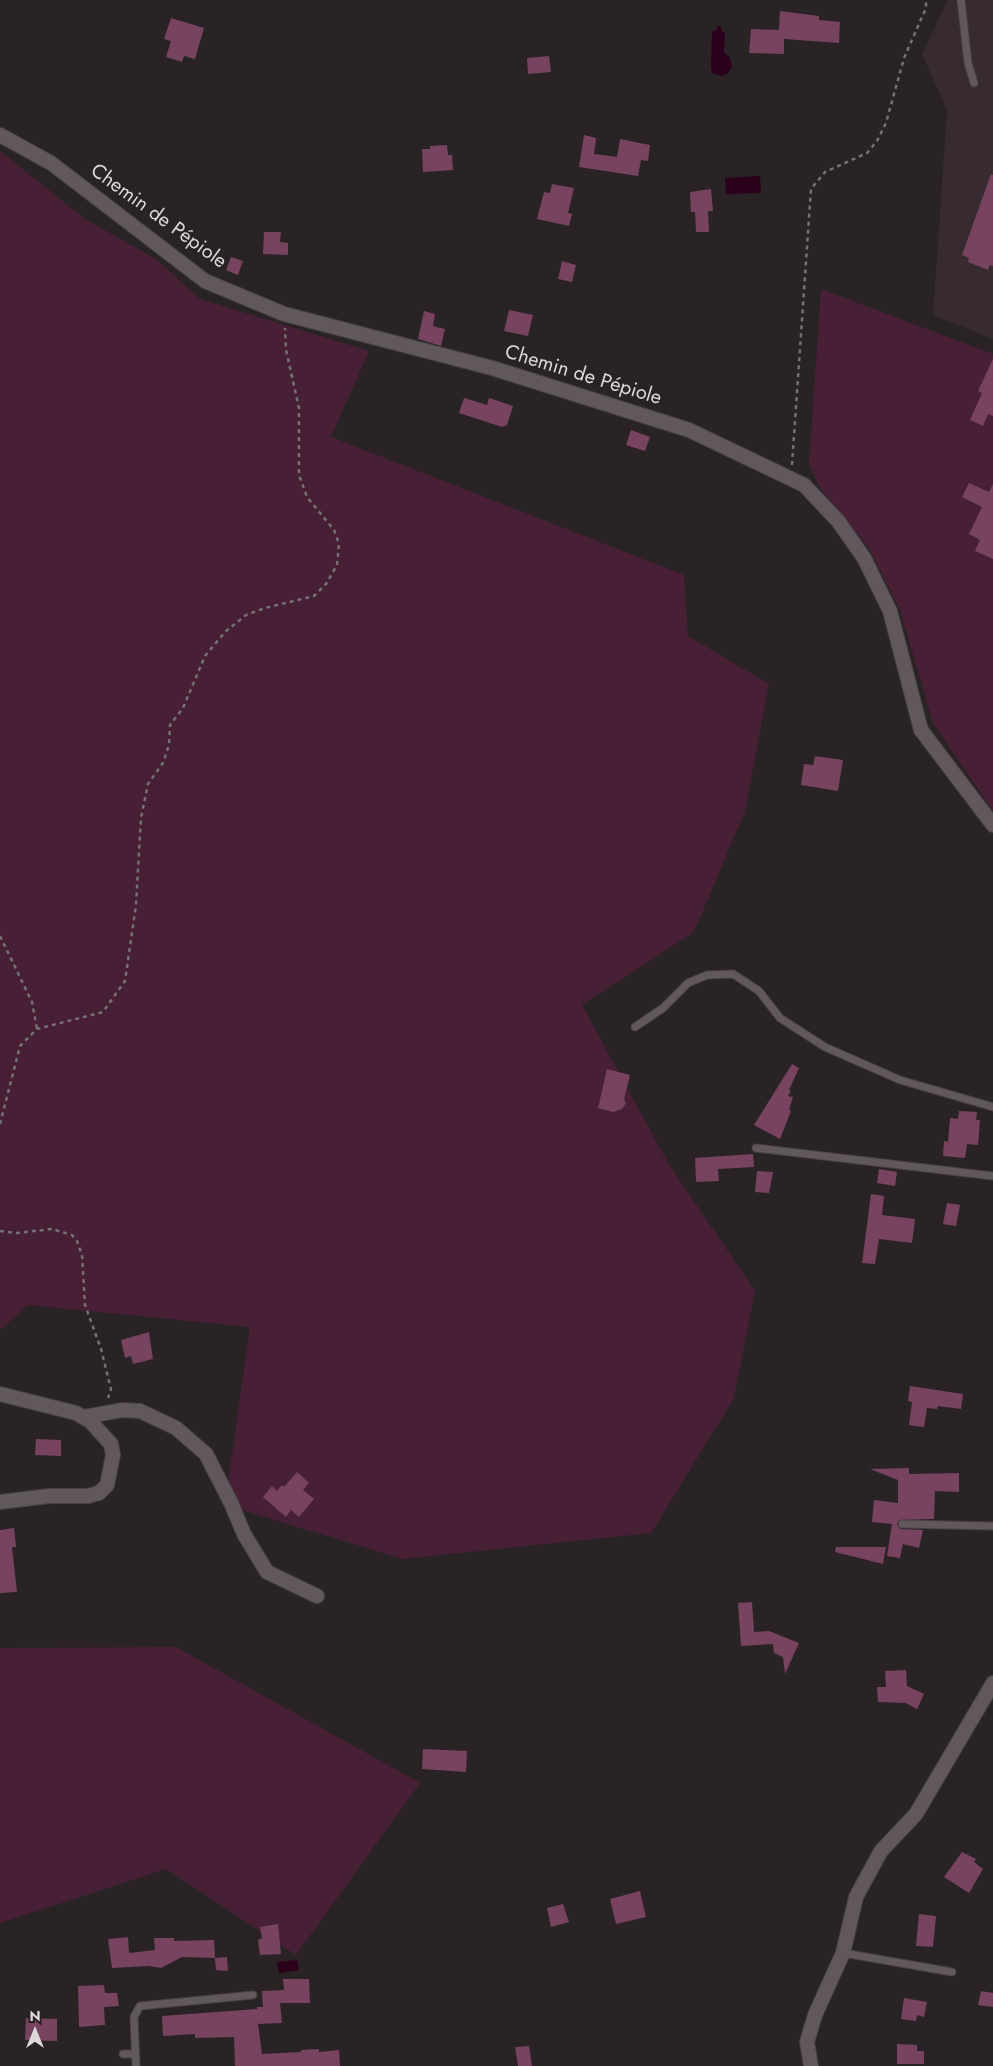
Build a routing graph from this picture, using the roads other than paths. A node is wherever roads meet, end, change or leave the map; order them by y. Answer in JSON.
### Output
{"nodes":[{"id":1,"x":961,"y":0,"type":"edge"},
{"id":2,"x":974,"y":83,"type":"dead end"},
{"id":3,"x":0,"y":135,"type":"edge"},
{"id":4,"x":993,"y":825,"type":"edge"},
{"id":5,"x":635,"y":1027,"type":"dead end"},
{"id":6,"x":993,"y":1107,"type":"edge"},
{"id":7,"x":756,"y":1148,"type":"dead end"},
{"id":8,"x":993,"y":1176,"type":"edge"},
{"id":9,"x":0,"y":1394,"type":"edge"},
{"id":10,"x":84,"y":1417,"type":"junction"},
{"id":11,"x":0,"y":1502,"type":"edge"},
{"id":12,"x":902,"y":1524,"type":"dead end"},
{"id":13,"x":993,"y":1526,"type":"edge"},
{"id":14,"x":317,"y":1596,"type":"dead end"},
{"id":15,"x":993,"y":1683,"type":"edge"},
{"id":16,"x":843,"y":1953,"type":"junction"},
{"id":17,"x":952,"y":1972,"type":"dead end"},
{"id":18,"x":253,"y":1995,"type":"dead end"},
{"id":19,"x":123,"y":2054,"type":"dead end"},
{"id":20,"x":135,"y":2054,"type":"junction"},
{"id":21,"x":136,"y":2066,"type":"edge"},
{"id":22,"x":811,"y":2066,"type":"edge"}],
"edges":[{"from":1,"to":2,"type":"lane"},
{"from":3,"to":4,"type":"street","name":"Chemin de Pépiole"},
{"from":5,"to":6,"type":"lane"},
{"from":7,"to":8,"type":"lane"},
{"from":9,"to":10,"type":"street"},
{"from":10,"to":11,"type":"street"},
{"from":10,"to":14,"type":"street"},
{"from":12,"to":13,"type":"lane"},
{"from":15,"to":16,"type":"street"},
{"from":16,"to":17,"type":"lane"},
{"from":16,"to":22,"type":"street"},
{"from":18,"to":20,"type":"lane"},
{"from":19,"to":20,"type":"lane"},
{"from":20,"to":21,"type":"lane"}]}
